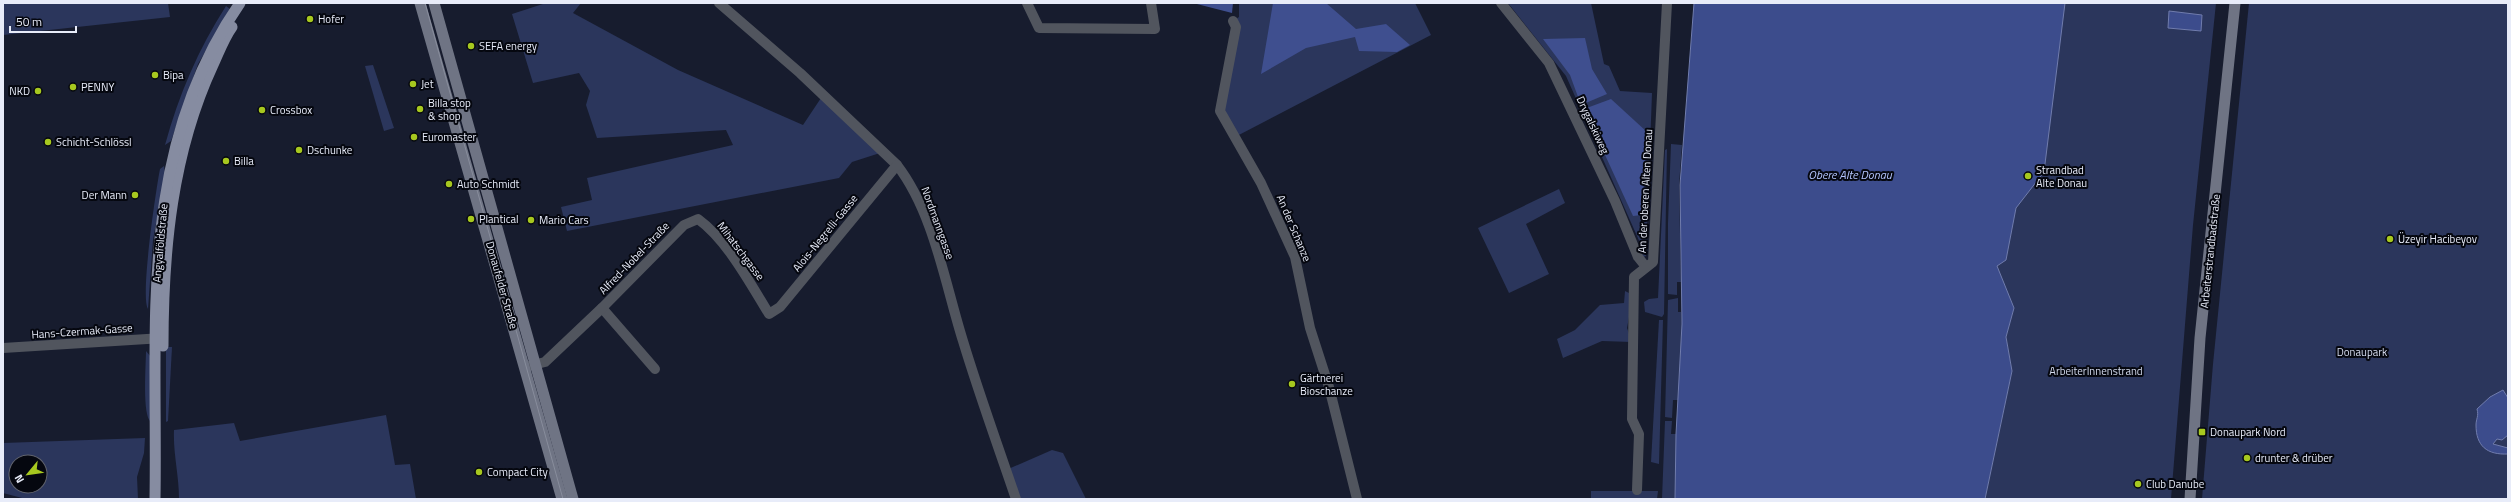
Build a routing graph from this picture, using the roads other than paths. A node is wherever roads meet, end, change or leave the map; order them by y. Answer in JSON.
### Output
{"nodes":[{"id":1,"x":240,"y":3,"type":"edge"},
{"id":2,"x":248,"y":3,"type":"edge"},
{"id":3,"x":420,"y":3,"type":"edge"},
{"id":4,"x":434,"y":3,"type":"edge"},
{"id":5,"x":719,"y":3,"type":"edge"},
{"id":6,"x":1027,"y":3,"type":"edge"},
{"id":7,"x":1151,"y":3,"type":"edge"},
{"id":8,"x":1501,"y":3,"type":"edge"},
{"id":9,"x":1667,"y":3,"type":"edge"},
{"id":10,"x":2235,"y":3,"type":"edge"},
{"id":11,"x":1233,"y":21,"type":"dead end"},
{"id":12,"x":897,"y":166,"type":"junction"},
{"id":13,"x":684,"y":225,"type":"joint"},
{"id":14,"x":1646,"y":267,"type":"junction"},
{"id":15,"x":602,"y":308,"type":"junction"},
{"id":16,"x":770,"y":314,"type":"joint"},
{"id":17,"x":159,"y":339,"type":"junction"},
{"id":18,"x":3,"y":348,"type":"edge"},
{"id":19,"x":530,"y":366,"type":"junction"},
{"id":20,"x":655,"y":369,"type":"dead end"},
{"id":21,"x":1637,"y":490,"type":"dead end"},
{"id":22,"x":155,"y":499,"type":"edge"},
{"id":23,"x":161,"y":499,"type":"edge"},
{"id":24,"x":562,"y":499,"type":"edge"},
{"id":25,"x":573,"y":499,"type":"edge"},
{"id":26,"x":1016,"y":499,"type":"edge"},
{"id":27,"x":1357,"y":499,"type":"edge"},
{"id":28,"x":2190,"y":499,"type":"edge"}],
"edges":[{"from":1,"to":17,"type":"main road","name":"Angyalföldstraße"},
{"from":2,"to":17,"type":"main road","name":"Angyalföldstraße"},
{"from":3,"to":19,"type":"main road","name":"Donaufelder Straße"},
{"from":4,"to":19,"type":"main road","name":"Donaufelder Straße"},
{"from":5,"to":12,"type":"street","name":"Nordmanngasse"},
{"from":6,"to":7,"type":"street"},
{"from":8,"to":14,"type":"street","name":"Drygalskiweg"},
{"from":9,"to":14,"type":"street","name":"An der oberen Alten Donau"},
{"from":10,"to":28,"type":"main road","name":"Arbeiterstrandbadstraße"},
{"from":11,"to":27,"type":"street","name":"An der Schanze"},
{"from":12,"to":16,"type":"street","name":"Alois-Negrelli-Gasse"},
{"from":12,"to":26,"type":"street","name":"Nordmanngasse"},
{"from":13,"to":15,"type":"street","name":"Alfred-Nobel-Straße"},
{"from":13,"to":16,"type":"street","name":"Mihatschgasse"},
{"from":14,"to":21,"type":"street","name":"An der oberen Alten Donau"},
{"from":15,"to":19,"type":"street","name":"Alfred-Nobel-Straße"},
{"from":15,"to":20,"type":"street","name":"Alfred-Nobel-Straße"},
{"from":17,"to":18,"type":"street","name":"Hans-Czermak-Gasse"},
{"from":17,"to":22,"type":"main road","name":"Angyalföldstraße"},
{"from":17,"to":23,"type":"main road","name":"Angyalföldstraße"},
{"from":19,"to":24,"type":"main road","name":"Donaufelder Straße"},
{"from":19,"to":25,"type":"main road","name":"Donaufelder Straße"}]}
